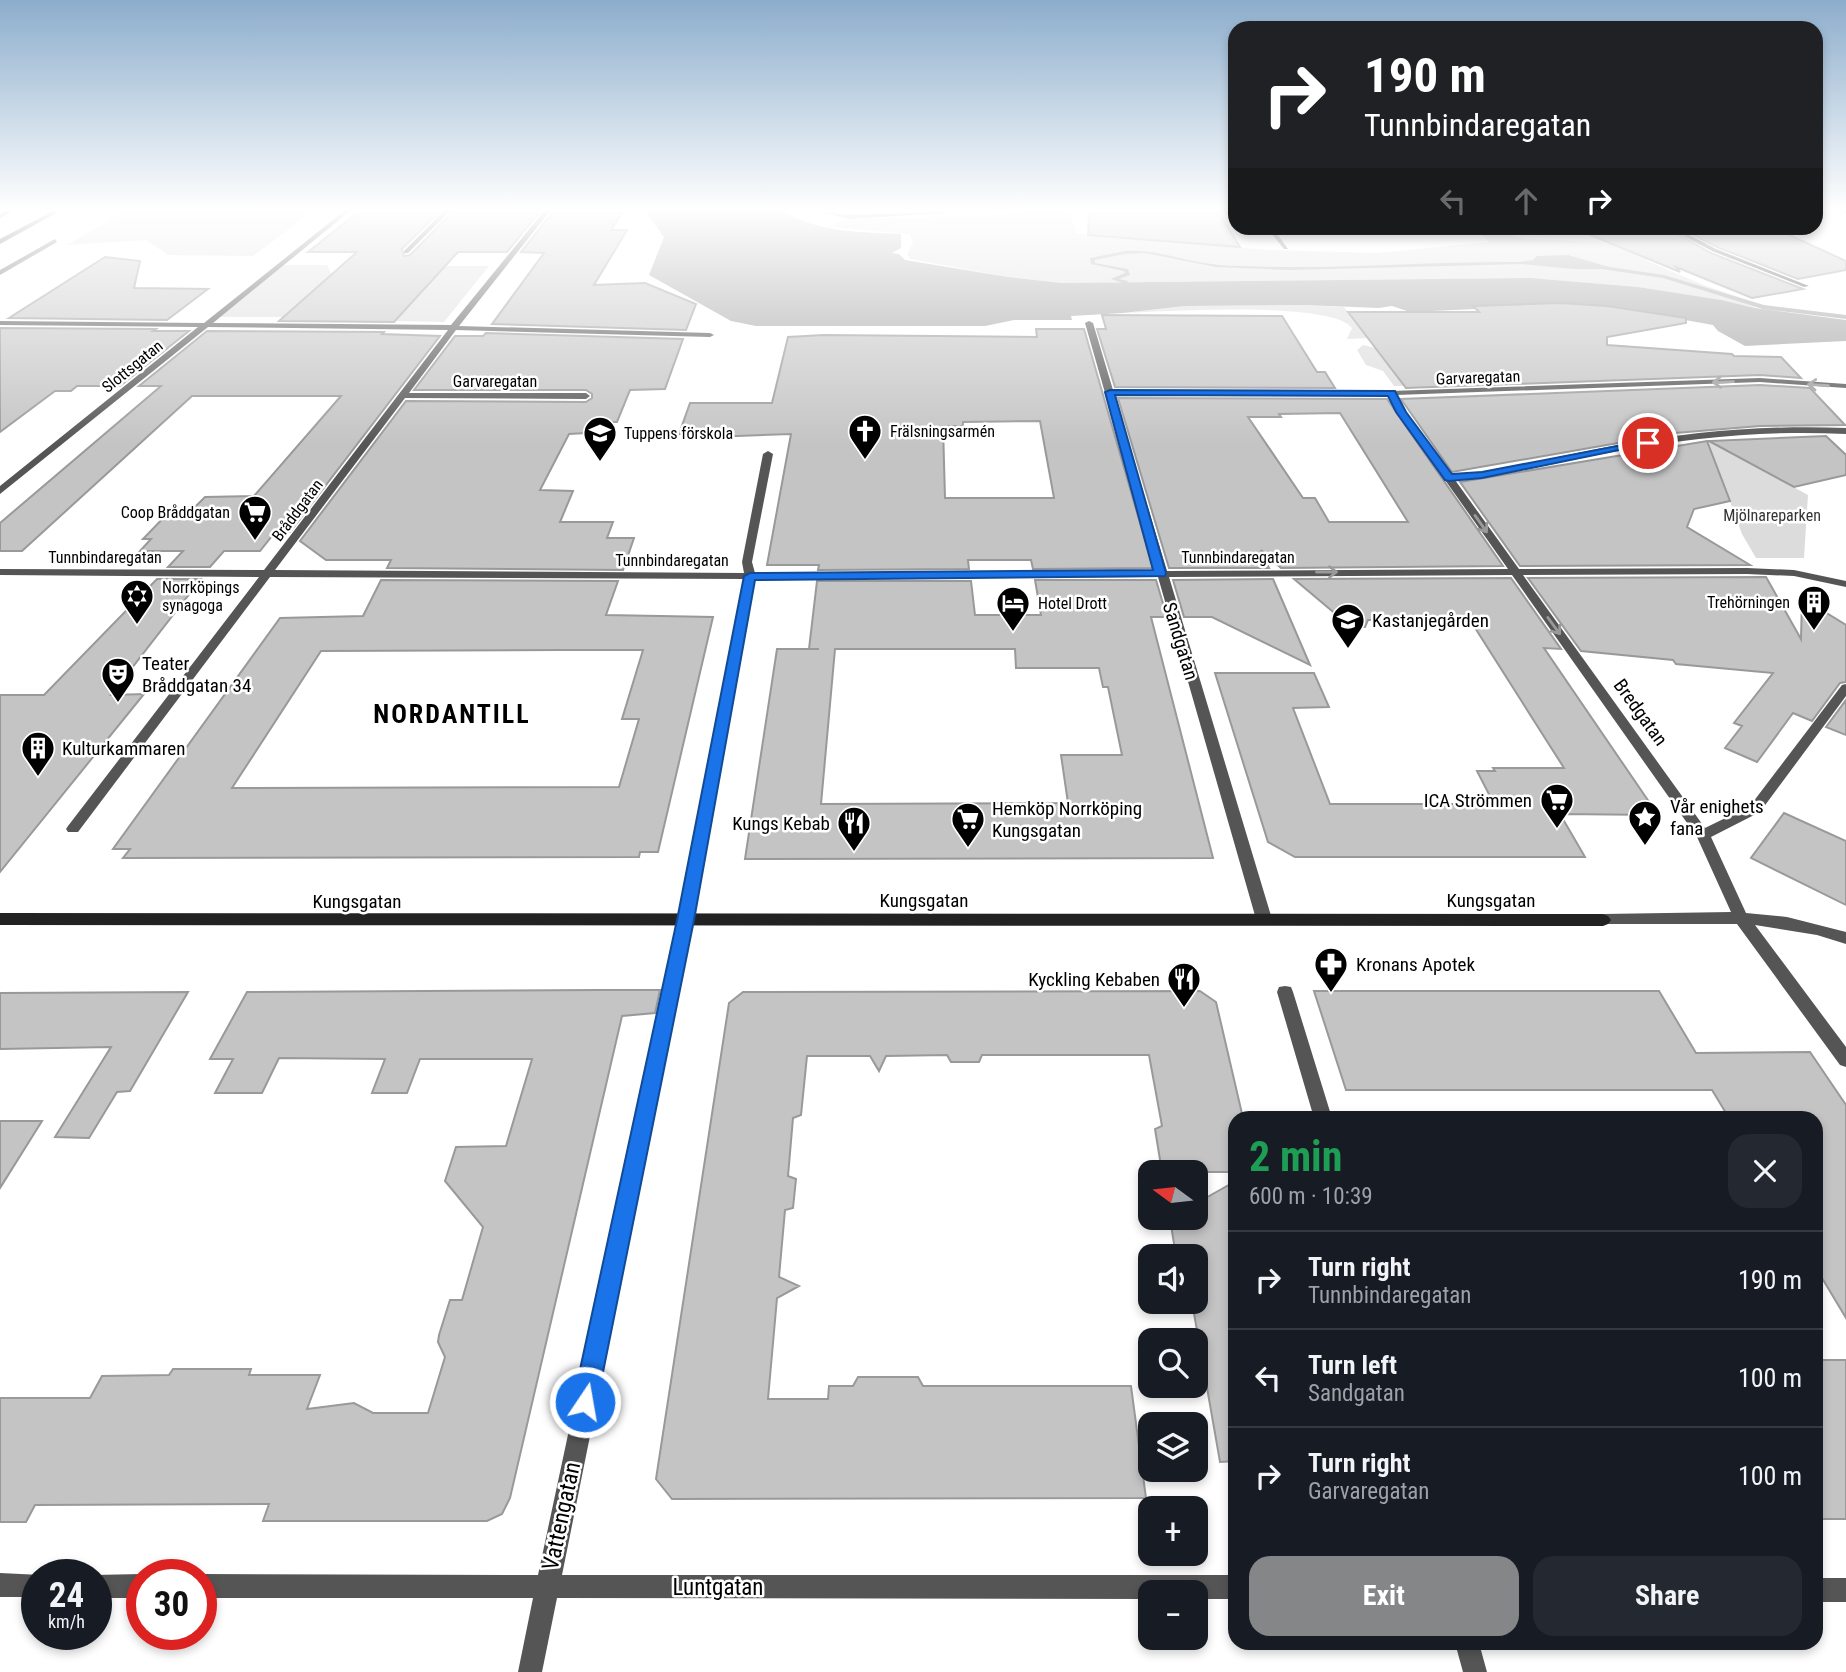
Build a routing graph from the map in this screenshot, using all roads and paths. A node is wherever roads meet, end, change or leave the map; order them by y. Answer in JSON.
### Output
{"nodes":[{"id":1,"x":251,"y":289,"type":"edge"},
{"id":2,"x":485,"y":289,"type":"edge"},
{"id":3,"x":0,"y":323,"type":"edge"},
{"id":4,"x":1089,"y":323,"type":"dead end"},
{"id":5,"x":205,"y":324,"type":"junction"},
{"id":6,"x":455,"y":329,"type":"junction"},
{"id":7,"x":710,"y":335,"type":"dead end"},
{"id":8,"x":1846,"y":386,"type":"edge"},
{"id":9,"x":1110,"y":392,"type":"junction"},
{"id":10,"x":1391,"y":393,"type":"junction"},
{"id":11,"x":404,"y":395,"type":"junction"},
{"id":12,"x":586,"y":396,"type":"dead end"},
{"id":13,"x":1846,"y":431,"type":"edge"},
{"id":14,"x":768,"y":454,"type":"dead end"},
{"id":15,"x":1449,"y":478,"type":"junction"},
{"id":16,"x":0,"y":491,"type":"edge"},
{"id":17,"x":1514,"y":571,"type":"junction"},
{"id":18,"x":0,"y":572,"type":"edge"},
{"id":19,"x":269,"y":572,"type":"junction"},
{"id":20,"x":1160,"y":573,"type":"junction"},
{"id":21,"x":750,"y":576,"type":"junction"},
{"id":22,"x":1846,"y":584,"type":"edge"},
{"id":23,"x":1846,"y":688,"type":"edge"},
{"id":24,"x":74,"y":829,"type":"dead end"},
{"id":25,"x":1703,"y":835,"type":"junction"},
{"id":26,"x":1741,"y":918,"type":"junction"},
{"id":27,"x":0,"y":919,"type":"edge"},
{"id":28,"x":1264,"y":919,"type":"junction"},
{"id":29,"x":686,"y":920,"type":"junction"},
{"id":30,"x":1602,"y":920,"type":"joint"},
{"id":31,"x":1846,"y":938,"type":"edge"},
{"id":32,"x":1285,"y":992,"type":"dead end"},
{"id":33,"x":1846,"y":1060,"type":"edge"},
{"id":34,"x":1321,"y":1111,"type":"edge"},
{"id":35,"x":0,"y":1585,"type":"edge"},
{"id":36,"x":21,"y":1585,"type":"edge"},
{"id":37,"x":217,"y":1586,"type":"edge"},
{"id":38,"x":1228,"y":1587,"type":"edge"},
{"id":39,"x":547,"y":1588,"type":"junction"},
{"id":40,"x":1823,"y":1590,"type":"edge"},
{"id":41,"x":1846,"y":1590,"type":"edge"},
{"id":42,"x":1469,"y":1650,"type":"edge"},
{"id":43,"x":530,"y":1672,"type":"edge"},
{"id":44,"x":1475,"y":1672,"type":"edge"}],
"edges":[{"from":1,"to":5,"type":"street","name":"Slottsgatan"},
{"from":2,"to":6,"type":"street","name":"Bråddgatan"},
{"from":3,"to":5,"type":"street"},
{"from":4,"to":9,"type":"street","name":"Sandgatan"},
{"from":5,"to":6,"type":"street"},
{"from":5,"to":16,"type":"street","name":"Slottsgatan"},
{"from":6,"to":7,"type":"street"},
{"from":6,"to":11,"type":"street","name":"Bråddgatan"},
{"from":8,"to":10,"type":"street","name":"Garvaregatan","one_way":true},
{"from":9,"to":10,"type":"street","name":"Garvaregatan"},
{"from":9,"to":20,"type":"street","name":"Sandgatan"},
{"from":10,"to":15,"type":"street","name":"Bredgatan"},
{"from":11,"to":12,"type":"street","name":"Garvaregatan"},
{"from":11,"to":19,"type":"street","name":"Bråddgatan"},
{"from":13,"to":15,"type":"street"},
{"from":14,"to":21,"type":"street","name":"Vattengatan"},
{"from":15,"to":17,"type":"street","name":"Bredgatan","one_way":true},
{"from":20,"to":17,"type":"street","name":"Tunnbindaregatan","one_way":true},
{"from":17,"to":22,"type":"street","name":"Tunnbindaregatan"},
{"from":17,"to":25,"type":"street","name":"Bredgatan","one_way":true},
{"from":18,"to":19,"type":"street","name":"Tunnbindaregatan"},
{"from":19,"to":21,"type":"street","name":"Tunnbindaregatan"},
{"from":19,"to":24,"type":"street","name":"Bråddgatan"},
{"from":20,"to":21,"type":"street","name":"Tunnbindaregatan"},
{"from":20,"to":28,"type":"street","name":"Sandgatan"},
{"from":21,"to":29,"type":"street","name":"Vattengatan"},
{"from":23,"to":25,"type":"street"},
{"from":25,"to":26,"type":"street","name":"Bredgatan"},
{"from":26,"to":30,"type":"street","name":"Kungsgatan"},
{"from":26,"to":31,"type":"street","name":"Kungsgatan"},
{"from":26,"to":33,"type":"street","name":"Bredgatan"},
{"from":27,"to":29,"type":"main road","name":"Kungsgatan"},
{"from":28,"to":29,"type":"main road","name":"Kungsgatan"},
{"from":28,"to":30,"type":"main road","name":"Kungsgatan"},
{"from":29,"to":39,"type":"street","name":"Vattengatan"},
{"from":32,"to":34,"type":"street"},
{"from":35,"to":36,"type":"street"},
{"from":37,"to":39,"type":"street","name":"Luntgatan"},
{"from":38,"to":39,"type":"street","name":"Luntgatan"},
{"from":39,"to":43,"type":"street","name":"Vattengatan"},
{"from":40,"to":41,"type":"street"},
{"from":42,"to":44,"type":"street"}]}
